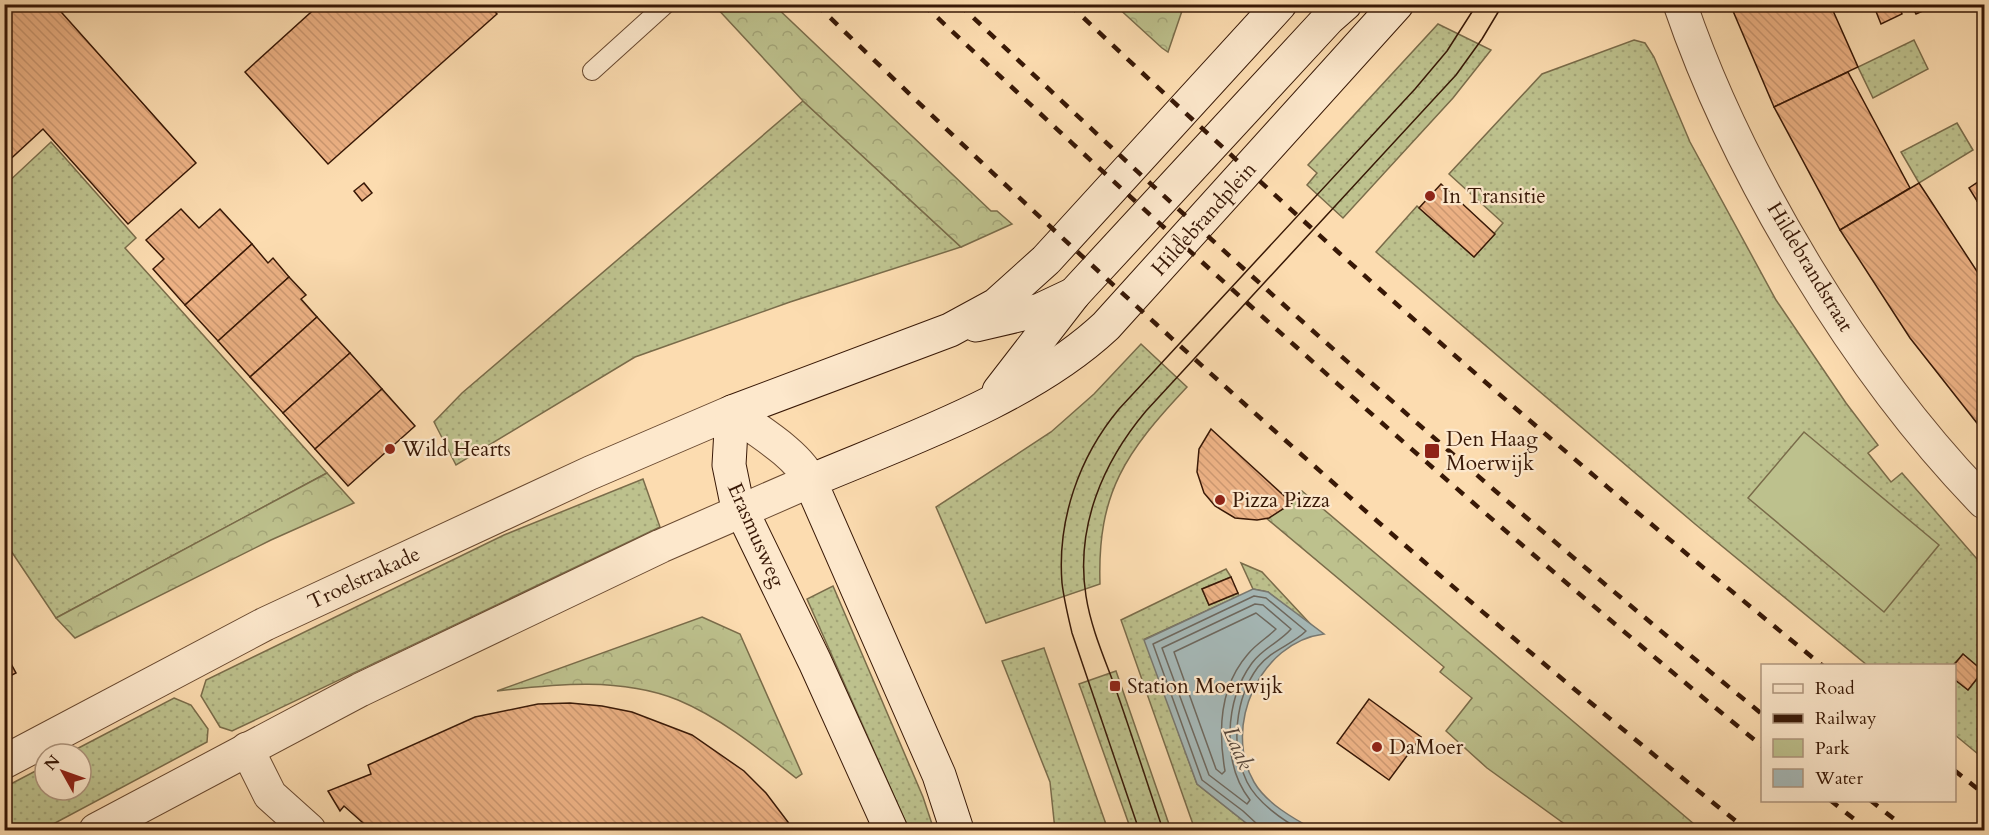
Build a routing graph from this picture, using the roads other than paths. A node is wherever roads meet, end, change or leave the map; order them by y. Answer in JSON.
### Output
{"nodes":[{"id":1,"x":666,"y":4,"type":"edge"},
{"id":2,"x":1280,"y":4,"type":"edge"},
{"id":3,"x":1397,"y":4,"type":"edge"},
{"id":4,"x":1680,"y":4,"type":"edge"},
{"id":5,"x":1337,"y":9,"type":"edge"},
{"id":6,"x":592,"y":70,"type":"dead end"},
{"id":7,"x":1074,"y":294,"type":"junction"},
{"id":8,"x":950,"y":330,"type":"junction"},
{"id":9,"x":987,"y":403,"type":"junction"},
{"id":10,"x":732,"y":412,"type":"junction"},
{"id":11,"x":810,"y":481,"type":"junction"},
{"id":12,"x":1984,"y":502,"type":"edge"},
{"id":13,"x":741,"y":511,"type":"junction"},
{"id":14,"x":247,"y":749,"type":"junction"},
{"id":15,"x":4,"y":762,"type":"edge"},
{"id":16,"x":96,"y":831,"type":"edge"},
{"id":17,"x":309,"y":831,"type":"edge"},
{"id":18,"x":891,"y":831,"type":"edge"},
{"id":19,"x":957,"y":831,"type":"edge"}],
"edges":[{"from":1,"to":6,"type":"lane"},
{"from":2,"to":8,"type":"main road","name":"Hildebrandplein"},
{"from":3,"to":9,"type":"main road","name":"Hildebrandplein"},
{"from":4,"to":12,"type":"main road","name":"Hildebrandstraat"},
{"from":5,"to":7,"type":"main road","name":"Hildebrandplein"},
{"from":7,"to":8,"type":"main road","name":"Hildebrandplein"},
{"from":7,"to":9,"type":"main road","name":"Hildebrandplein"},
{"from":8,"to":10,"type":"main road","name":"Hildebrandplein"},
{"from":9,"to":11,"type":"main road","name":"Hildebrandplein"},
{"from":10,"to":11,"type":"main road"},
{"from":10,"to":13,"type":"main road","name":"Erasmusweg"},
{"from":10,"to":15,"type":"main road","name":"Troelstrakade"},
{"from":11,"to":13,"type":"main road"},
{"from":11,"to":19,"type":"main road"},
{"from":13,"to":14,"type":"main road"},
{"from":13,"to":18,"type":"main road","name":"Erasmusweg"},
{"from":14,"to":16,"type":"main road"},
{"from":14,"to":17,"type":"main road"}]}
